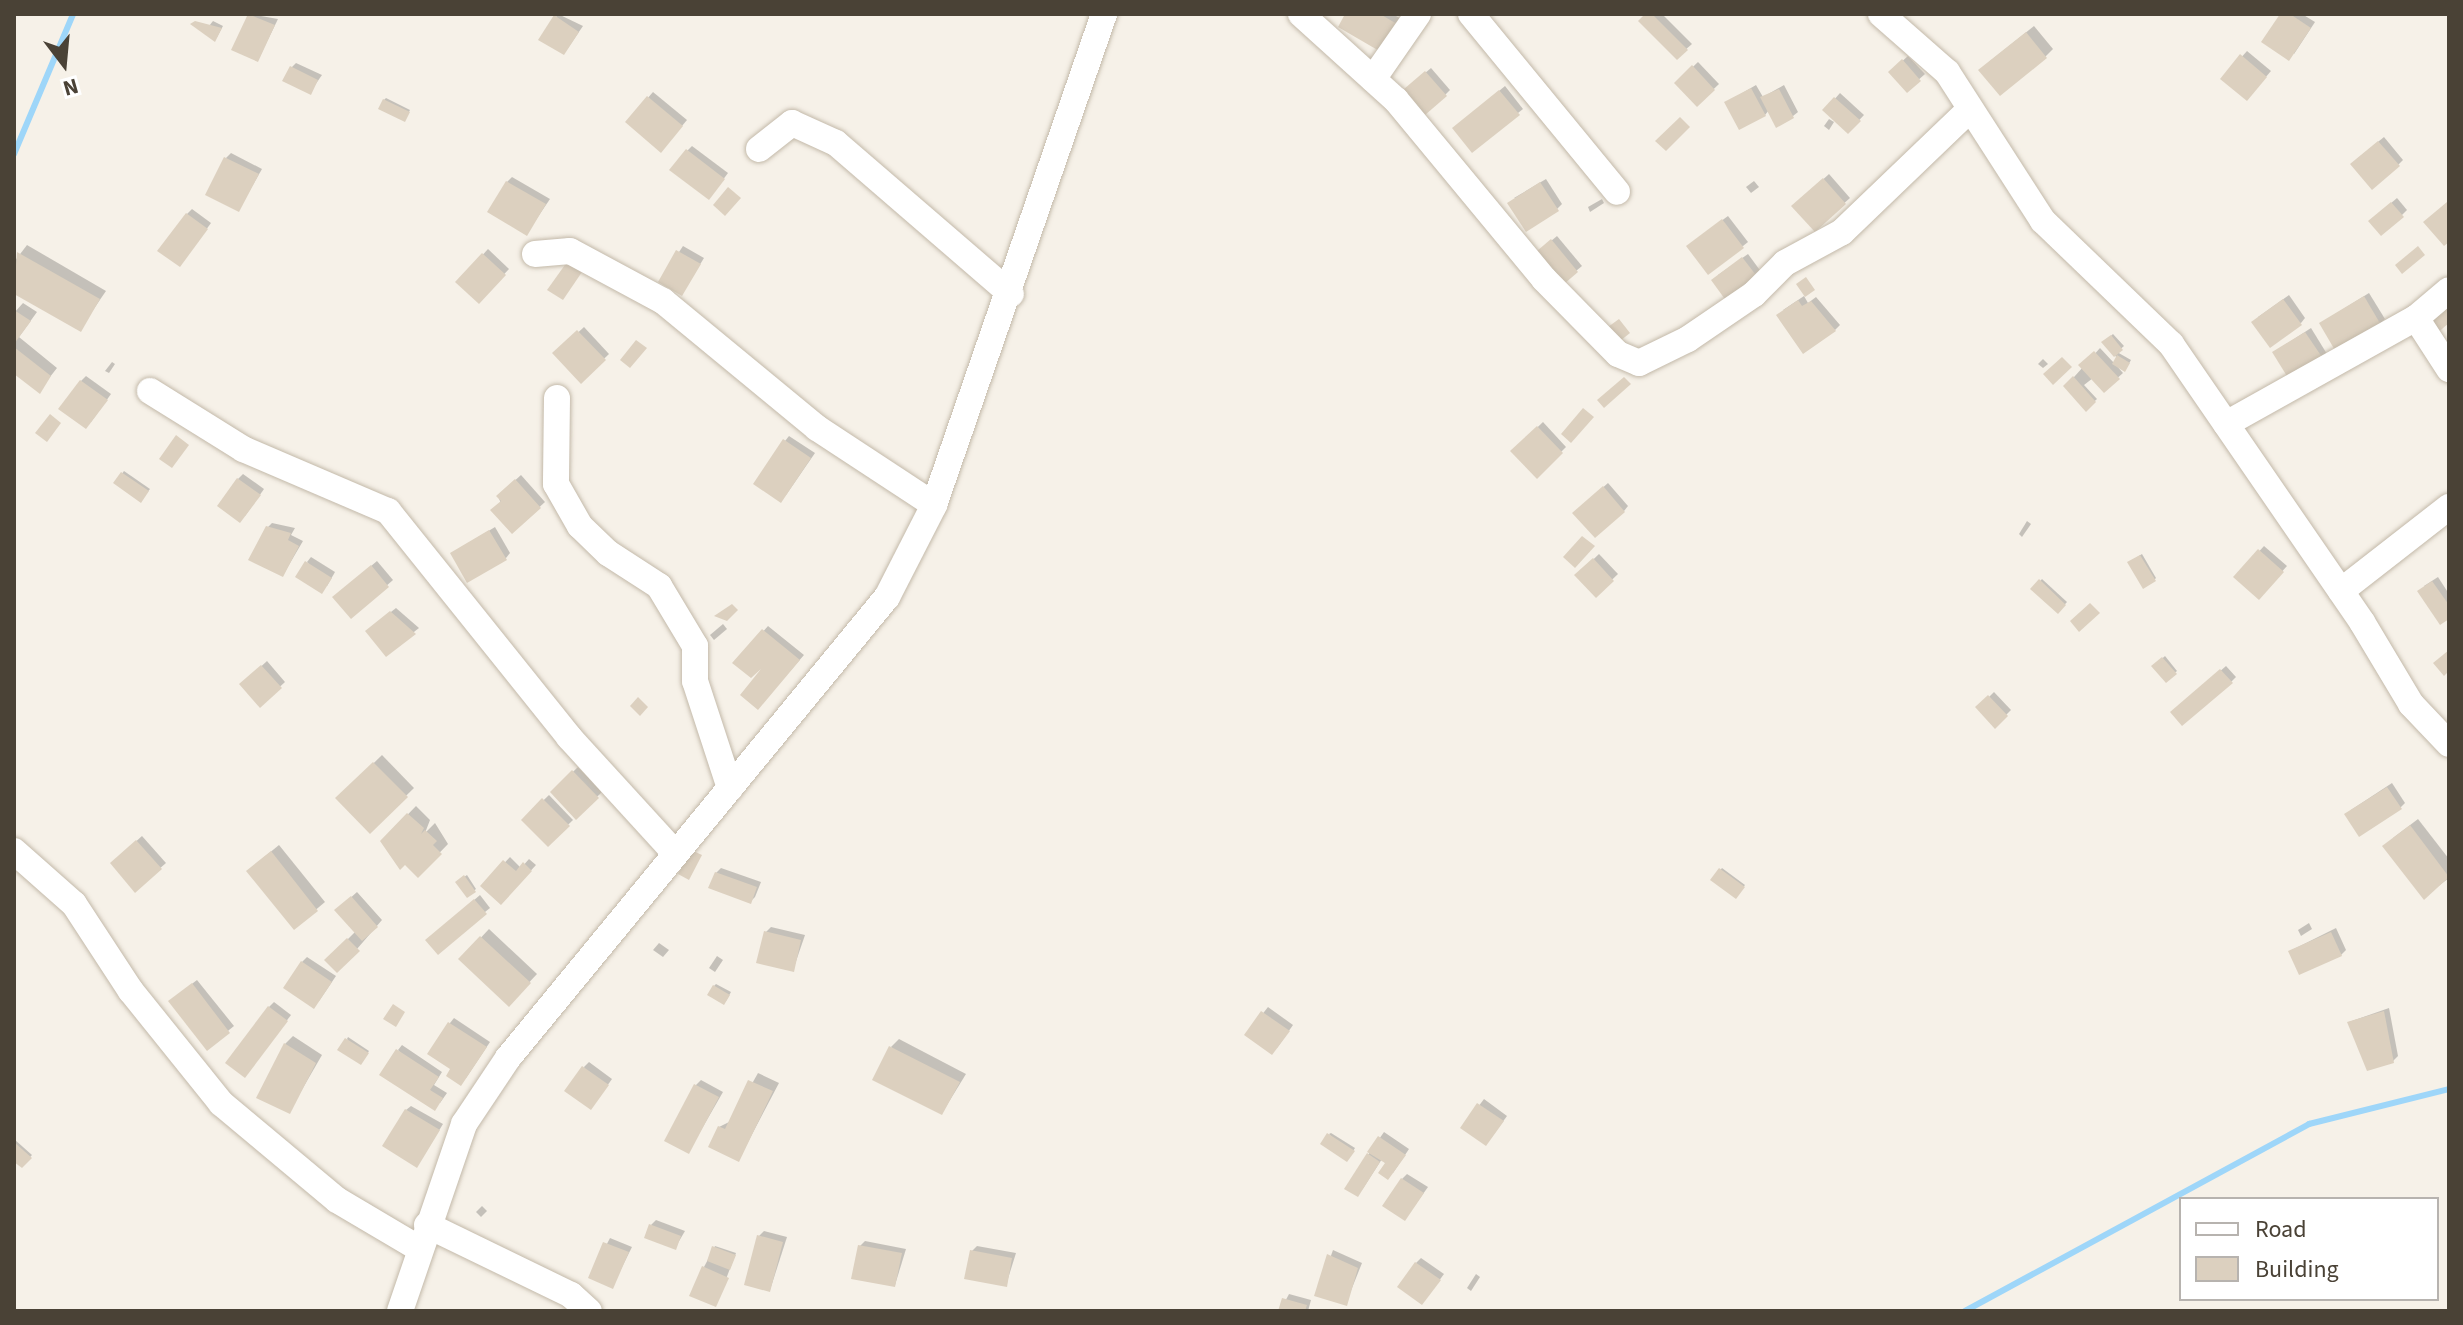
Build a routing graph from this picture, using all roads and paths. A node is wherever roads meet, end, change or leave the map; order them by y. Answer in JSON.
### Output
{"nodes":[{"id":1,"x":1104,"y":14,"type":"edge"},
{"id":2,"x":1301,"y":14,"type":"edge"},
{"id":3,"x":1418,"y":14,"type":"edge"},
{"id":4,"x":1471,"y":14,"type":"edge"},
{"id":5,"x":1881,"y":14,"type":"edge"},
{"id":6,"x":1373,"y":79,"type":"junction"},
{"id":7,"x":1969,"y":110,"type":"junction"},
{"id":8,"x":759,"y":149,"type":"dead end"},
{"id":9,"x":1617,"y":192,"type":"dead end"},
{"id":10,"x":535,"y":254,"type":"dead end"},
{"id":11,"x":2449,"y":290,"type":"edge"},
{"id":12,"x":1011,"y":294,"type":"junction"},
{"id":13,"x":2416,"y":318,"type":"junction"},
{"id":14,"x":2449,"y":369,"type":"edge"},
{"id":15,"x":150,"y":391,"type":"dead end"},
{"id":16,"x":557,"y":398,"type":"dead end"},
{"id":17,"x":2226,"y":424,"type":"junction"},
{"id":18,"x":934,"y":505,"type":"junction"},
{"id":19,"x":2449,"y":507,"type":"edge"},
{"id":20,"x":2341,"y":591,"type":"junction"},
{"id":21,"x":2449,"y":744,"type":"edge"},
{"id":22,"x":730,"y":788,"type":"junction"},
{"id":23,"x":14,"y":851,"type":"edge"},
{"id":24,"x":675,"y":853,"type":"junction"},
{"id":25,"x":424,"y":1237,"type":"junction"},
{"id":26,"x":400,"y":1311,"type":"edge"},
{"id":27,"x":589,"y":1311,"type":"edge"}],
"edges":[{"from":1,"to":12,"type":"street"},
{"from":2,"to":6,"type":"street"},
{"from":3,"to":6,"type":"street"},
{"from":4,"to":9,"type":"street"},
{"from":5,"to":7,"type":"street"},
{"from":6,"to":7,"type":"street"},
{"from":7,"to":17,"type":"street"},
{"from":8,"to":12,"type":"street"},
{"from":10,"to":18,"type":"street"},
{"from":11,"to":13,"type":"street"},
{"from":12,"to":18,"type":"street"},
{"from":13,"to":14,"type":"street"},
{"from":13,"to":17,"type":"street"},
{"from":15,"to":24,"type":"street"},
{"from":16,"to":22,"type":"street"},
{"from":17,"to":20,"type":"street"},
{"from":18,"to":22,"type":"street"},
{"from":19,"to":20,"type":"street"},
{"from":20,"to":21,"type":"street"},
{"from":22,"to":24,"type":"street"},
{"from":23,"to":25,"type":"street"},
{"from":24,"to":25,"type":"street"},
{"from":25,"to":26,"type":"street"},
{"from":25,"to":27,"type":"street"}]}
